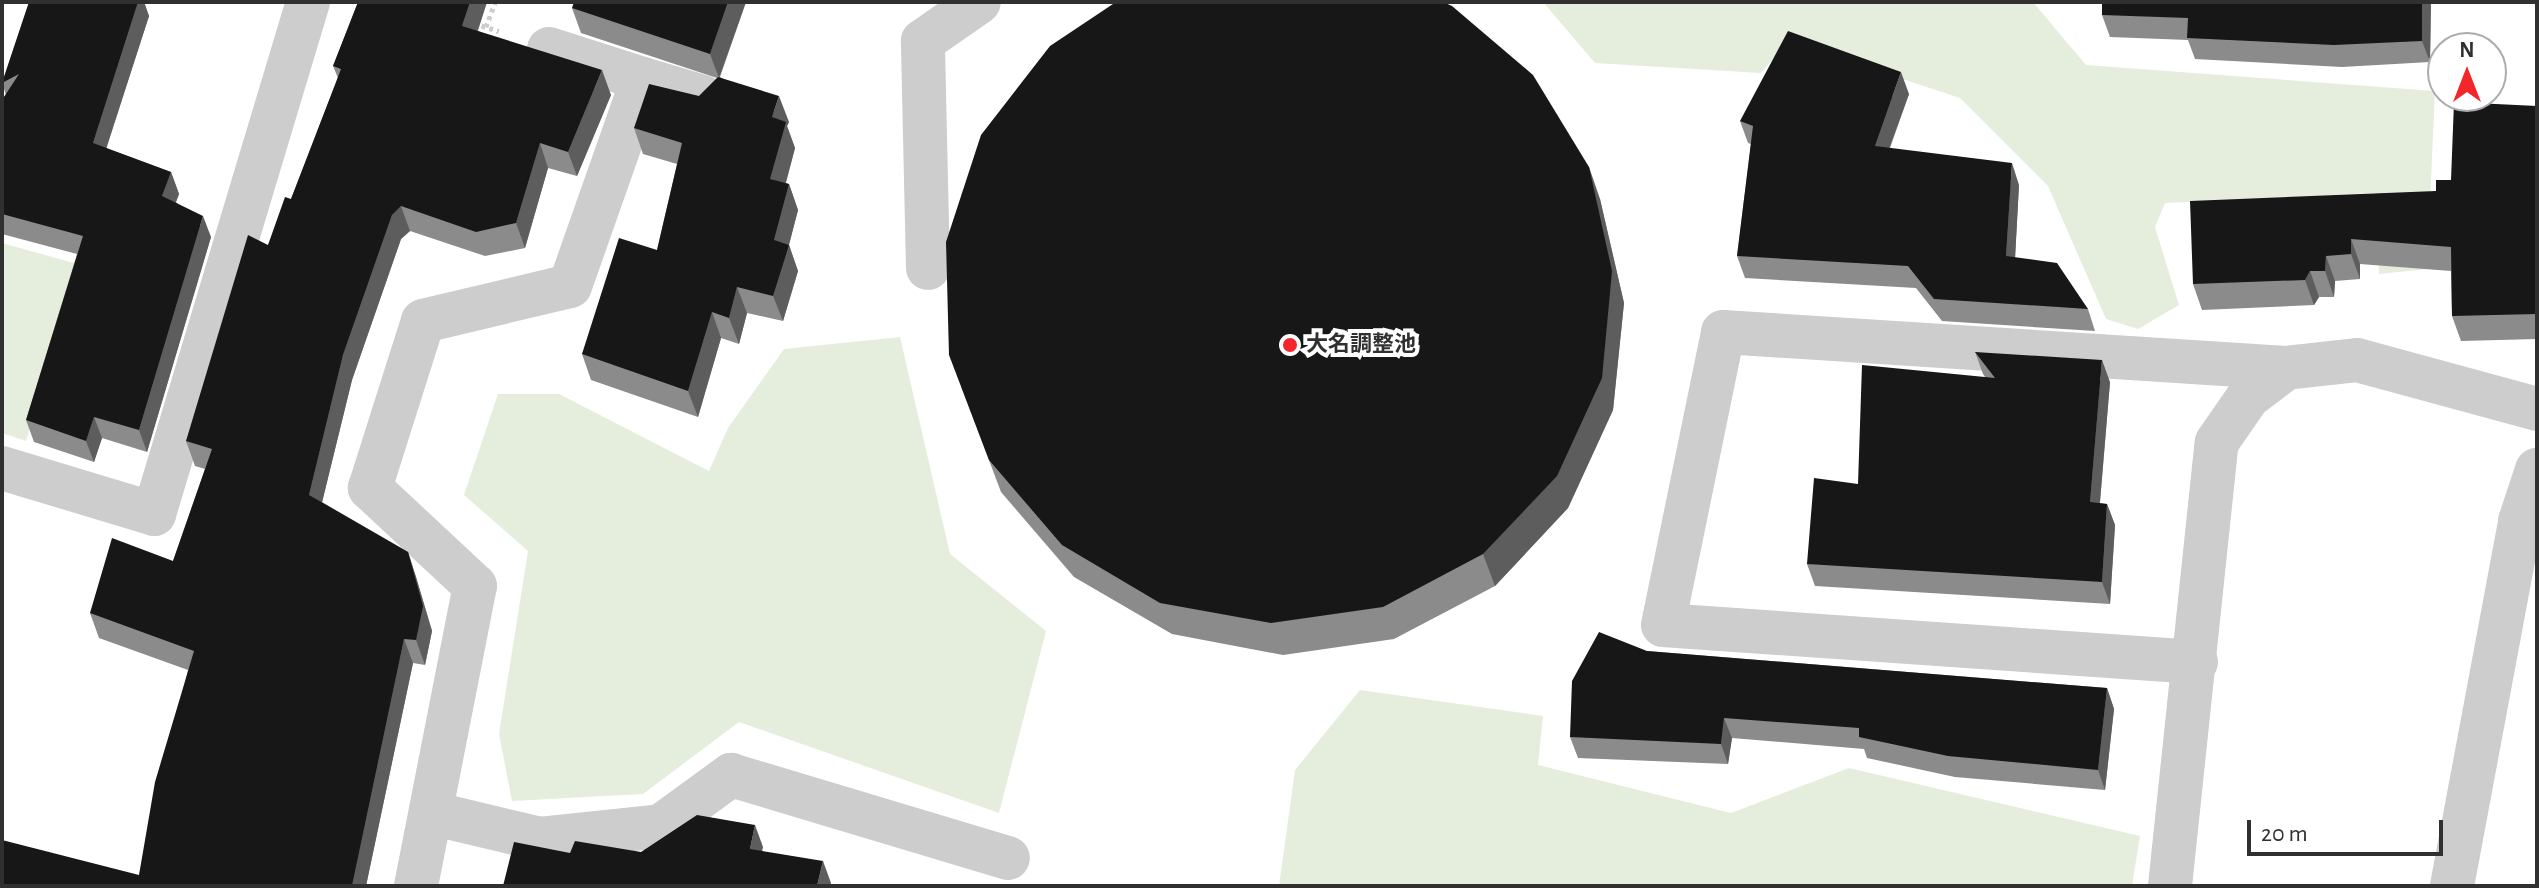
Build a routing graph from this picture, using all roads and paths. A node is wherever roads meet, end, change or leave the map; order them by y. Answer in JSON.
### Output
{"nodes":[{"id":1,"x":308,"y":2,"type":"edge"},
{"id":2,"x":495,"y":2,"type":"edge"},
{"id":3,"x":979,"y":2,"type":"edge"},
{"id":4,"x":460,"y":19,"type":"edge"},
{"id":5,"x":486,"y":27,"type":"junction"},
{"id":6,"x":549,"y":49,"type":"joint"},
{"id":7,"x":643,"y":79,"type":"junction"},
{"id":8,"x":703,"y":97,"type":"edge"},
{"id":9,"x":928,"y":268,"type":"dead end"},
{"id":10,"x":2286,"y":368,"type":"junction"},
{"id":11,"x":2537,"y":409,"type":"edge"},
{"id":12,"x":2,"y":468,"type":"edge"},
{"id":13,"x":2537,"y":470,"type":"edge"},
{"id":14,"x":2196,"y":662,"type":"junction"},
{"id":15,"x":431,"y":813,"type":"junction"},
{"id":16,"x":1008,"y":858,"type":"dead end"},
{"id":17,"x":416,"y":886,"type":"edge"},
{"id":18,"x":2170,"y":886,"type":"edge"},
{"id":19,"x":2452,"y":886,"type":"edge"}],
"edges":[{"from":1,"to":12,"type":"street"},
{"from":2,"to":5,"type":"path"},
{"from":3,"to":9,"type":"street"},
{"from":4,"to":5,"type":"path"},
{"from":5,"to":6,"type":"path"},
{"from":6,"to":7,"type":"street"},
{"from":7,"to":8,"type":"street"},
{"from":7,"to":15,"type":"street"},
{"from":10,"to":11,"type":"street"},
{"from":10,"to":14,"type":"street"},
{"from":10,"to":14,"type":"street"},
{"from":13,"to":19,"type":"street"},
{"from":14,"to":18,"type":"street"},
{"from":15,"to":16,"type":"street"},
{"from":15,"to":17,"type":"street"}]}
